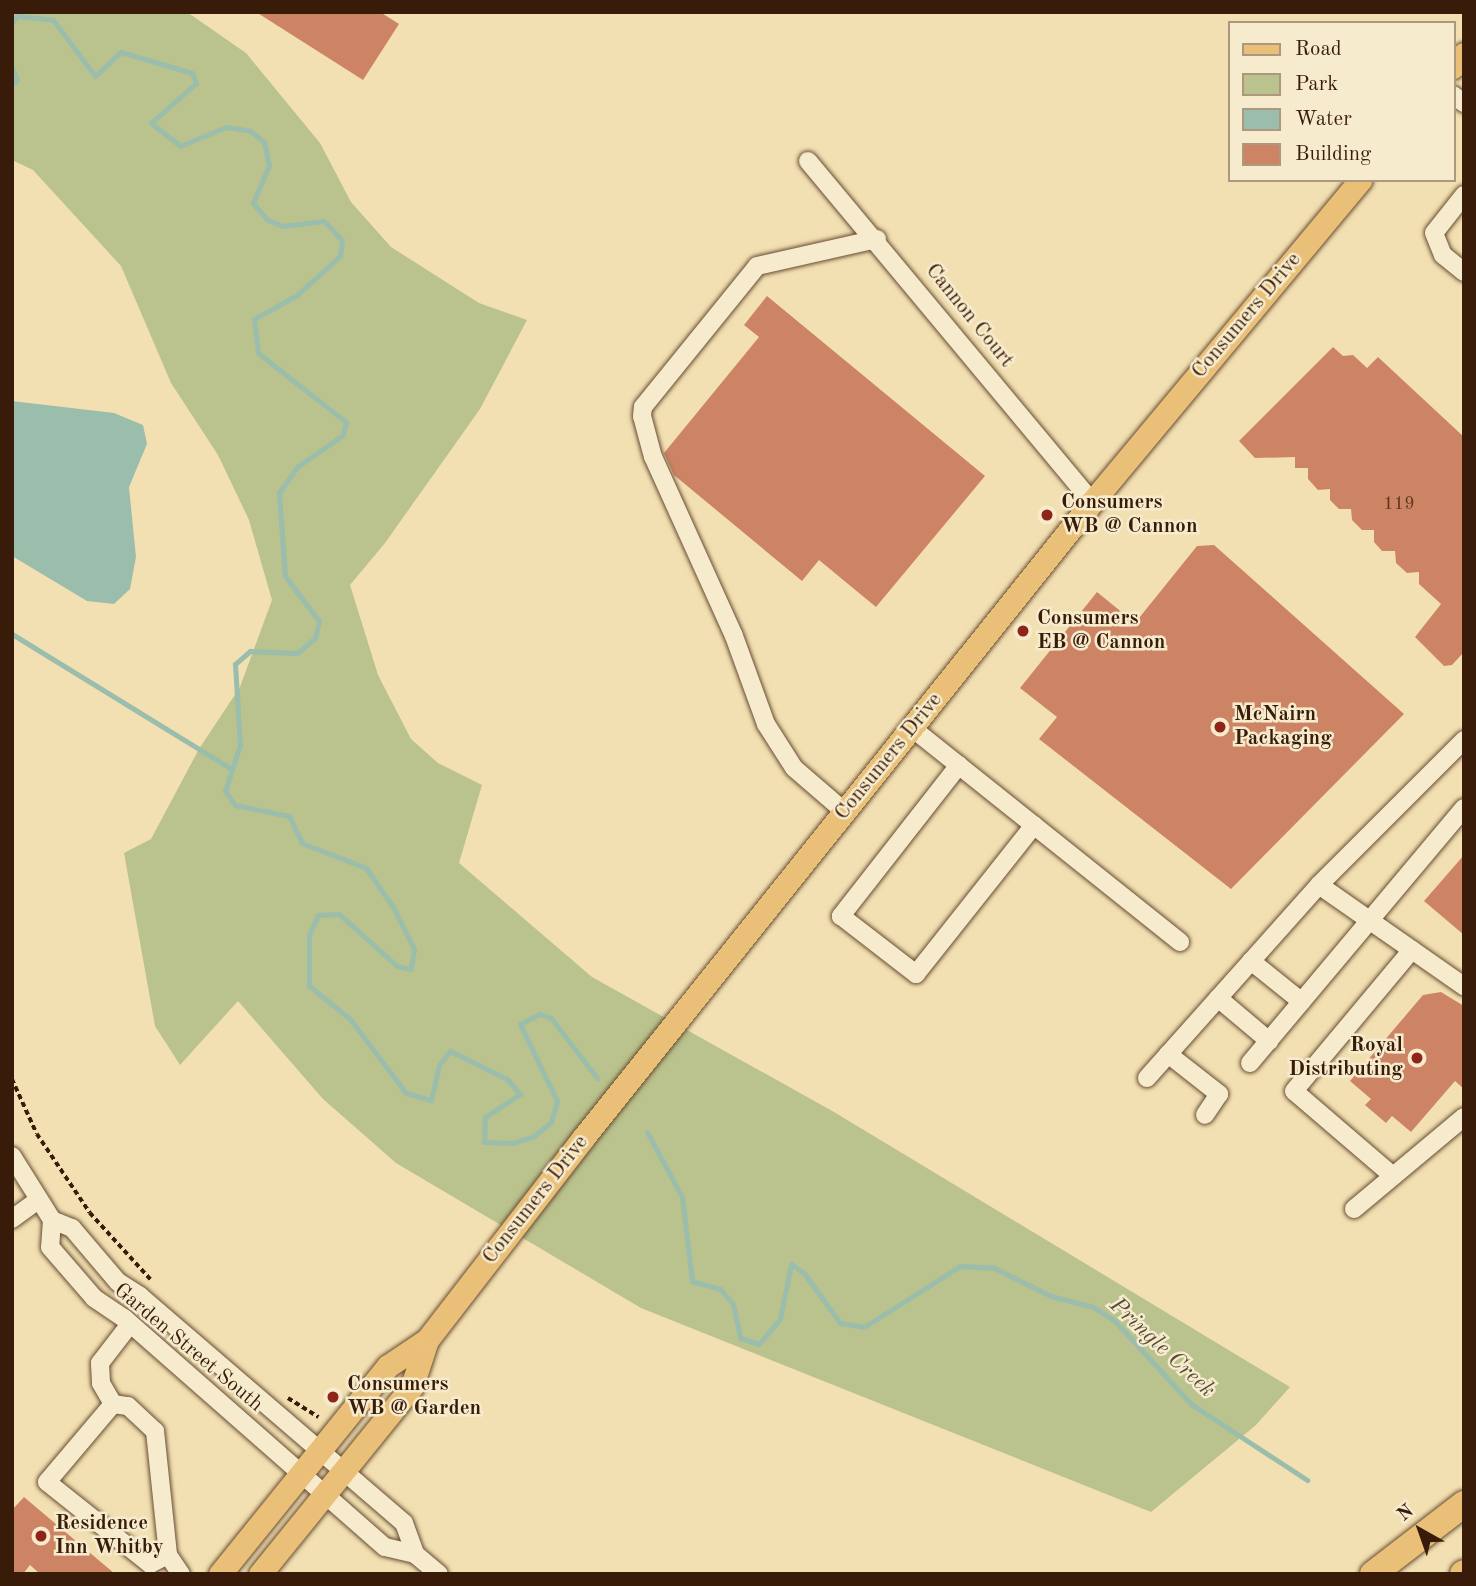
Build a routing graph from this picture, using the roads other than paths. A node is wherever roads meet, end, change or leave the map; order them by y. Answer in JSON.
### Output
{"nodes":[{"id":1,"x":808,"y":161,"type":"dead end"},
{"id":2,"x":1358,"y":182,"type":"edge"},
{"id":3,"x":1464,"y":195,"type":"edge"},
{"id":4,"x":877,"y":239,"type":"junction"},
{"id":5,"x":1464,"y":272,"type":"edge"},
{"id":6,"x":1092,"y":502,"type":"junction"},
{"id":7,"x":912,"y":727,"type":"junction"},
{"id":8,"x":1464,"y":740,"type":"edge"},
{"id":9,"x":959,"y":765,"type":"junction"},
{"id":10,"x":1464,"y":808,"type":"edge"},
{"id":11,"x":845,"y":812,"type":"junction"},
{"id":12,"x":1034,"y":825,"type":"junction"},
{"id":13,"x":1319,"y":885,"type":"junction"},
{"id":14,"x":1372,"y":922,"type":"junction"},
{"id":15,"x":1180,"y":942,"type":"dead end"},
{"id":16,"x":1412,"y":950,"type":"junction"},
{"id":17,"x":1251,"y":961,"type":"junction"},
{"id":18,"x":1464,"y":986,"type":"edge"},
{"id":19,"x":1218,"y":998,"type":"junction"},
{"id":20,"x":1302,"y":1002,"type":"junction"},
{"id":21,"x":1269,"y":1041,"type":"junction"},
{"id":22,"x":1168,"y":1054,"type":"junction"},
{"id":23,"x":1250,"y":1063,"type":"dead end"},
{"id":24,"x":1147,"y":1078,"type":"dead end"},
{"id":25,"x":1205,"y":1115,"type":"dead end"},
{"id":26,"x":1464,"y":1118,"type":"edge"},
{"id":27,"x":12,"y":1156,"type":"edge"},
{"id":28,"x":1393,"y":1177,"type":"junction"},
{"id":29,"x":37,"y":1201,"type":"junction"},
{"id":30,"x":1354,"y":1209,"type":"dead end"},
{"id":31,"x":12,"y":1219,"type":"edge"},
{"id":32,"x":52,"y":1220,"type":"junction"},
{"id":33,"x":130,"y":1324,"type":"junction"},
{"id":34,"x":427,"y":1340,"type":"junction"},
{"id":35,"x":113,"y":1404,"type":"junction"},
{"id":36,"x":318,"y":1451,"type":"junction"},
{"id":37,"x":342,"y":1472,"type":"junction"},
{"id":38,"x":300,"y":1473,"type":"junction"},
{"id":39,"x":324,"y":1494,"type":"junction"},
{"id":40,"x":1464,"y":1504,"type":"edge"},
{"id":41,"x":415,"y":1554,"type":"junction"},
{"id":42,"x":168,"y":1555,"type":"junction"},
{"id":43,"x":181,"y":1574,"type":"edge"},
{"id":44,"x":220,"y":1574,"type":"edge"},
{"id":45,"x":260,"y":1574,"type":"edge"},
{"id":46,"x":439,"y":1574,"type":"edge"},
{"id":47,"x":1373,"y":1574,"type":"edge"}],
"edges":[{"from":1,"to":4,"type":"street","name":"Cannon Court"},
{"from":2,"to":6,"type":"main road","name":"Consumers Drive"},
{"from":3,"to":5,"type":"street"},
{"from":4,"to":6,"type":"street","name":"Cannon Court"},
{"from":4,"to":11,"type":"street"},
{"from":6,"to":7,"type":"main road","name":"Consumers Drive"},
{"from":7,"to":9,"type":"street"},
{"from":7,"to":11,"type":"main road","name":"Consumers Drive"},
{"from":8,"to":13,"type":"street"},
{"from":9,"to":12,"type":"street"},
{"from":9,"to":12,"type":"street"},
{"from":10,"to":14,"type":"street"},
{"from":11,"to":34,"type":"main road","name":"Consumers Drive"},
{"from":12,"to":15,"type":"street"},
{"from":13,"to":14,"type":"street"},
{"from":13,"to":17,"type":"street"},
{"from":14,"to":16,"type":"street"},
{"from":14,"to":20,"type":"street"},
{"from":16,"to":18,"type":"street"},
{"from":16,"to":28,"type":"street"},
{"from":17,"to":19,"type":"street"},
{"from":17,"to":20,"type":"street"},
{"from":19,"to":21,"type":"street"},
{"from":19,"to":22,"type":"street"},
{"from":20,"to":21,"type":"street"},
{"from":21,"to":23,"type":"street"},
{"from":22,"to":24,"type":"street"},
{"from":22,"to":25,"type":"street"},
{"from":26,"to":28,"type":"street"},
{"from":27,"to":29,"type":"street","name":"Garden Street South"},
{"from":28,"to":30,"type":"street"},
{"from":29,"to":31,"type":"street"},
{"from":29,"to":32,"type":"street","name":"Garden Street South"},
{"from":32,"to":33,"type":"street","name":"Garden Street South"},
{"from":32,"to":36,"type":"street","name":"Garden Street South"},
{"from":33,"to":35,"type":"street"},
{"from":33,"to":38,"type":"street","name":"Garden Street South"},
{"from":34,"to":36,"type":"main road","name":"Consumers Drive"},
{"from":34,"to":37,"type":"main road","name":"Consumers Drive"},
{"from":35,"to":42,"type":"street"},
{"from":35,"to":42,"type":"street"},
{"from":36,"to":37,"type":"street","name":"Garden Street South"},
{"from":36,"to":38,"type":"main road","name":"Consumers Drive"},
{"from":37,"to":39,"type":"main road","name":"Consumers Drive"},
{"from":37,"to":41,"type":"street","name":"Garden Street South"},
{"from":38,"to":39,"type":"street","name":"Garden Street South"},
{"from":38,"to":44,"type":"main road","name":"Consumers Drive"},
{"from":39,"to":41,"type":"street","name":"Garden Street South"},
{"from":39,"to":45,"type":"main road","name":"Consumers Drive"},
{"from":40,"to":47,"type":"highway"},
{"from":41,"to":46,"type":"street"},
{"from":42,"to":43,"type":"street"}]}
